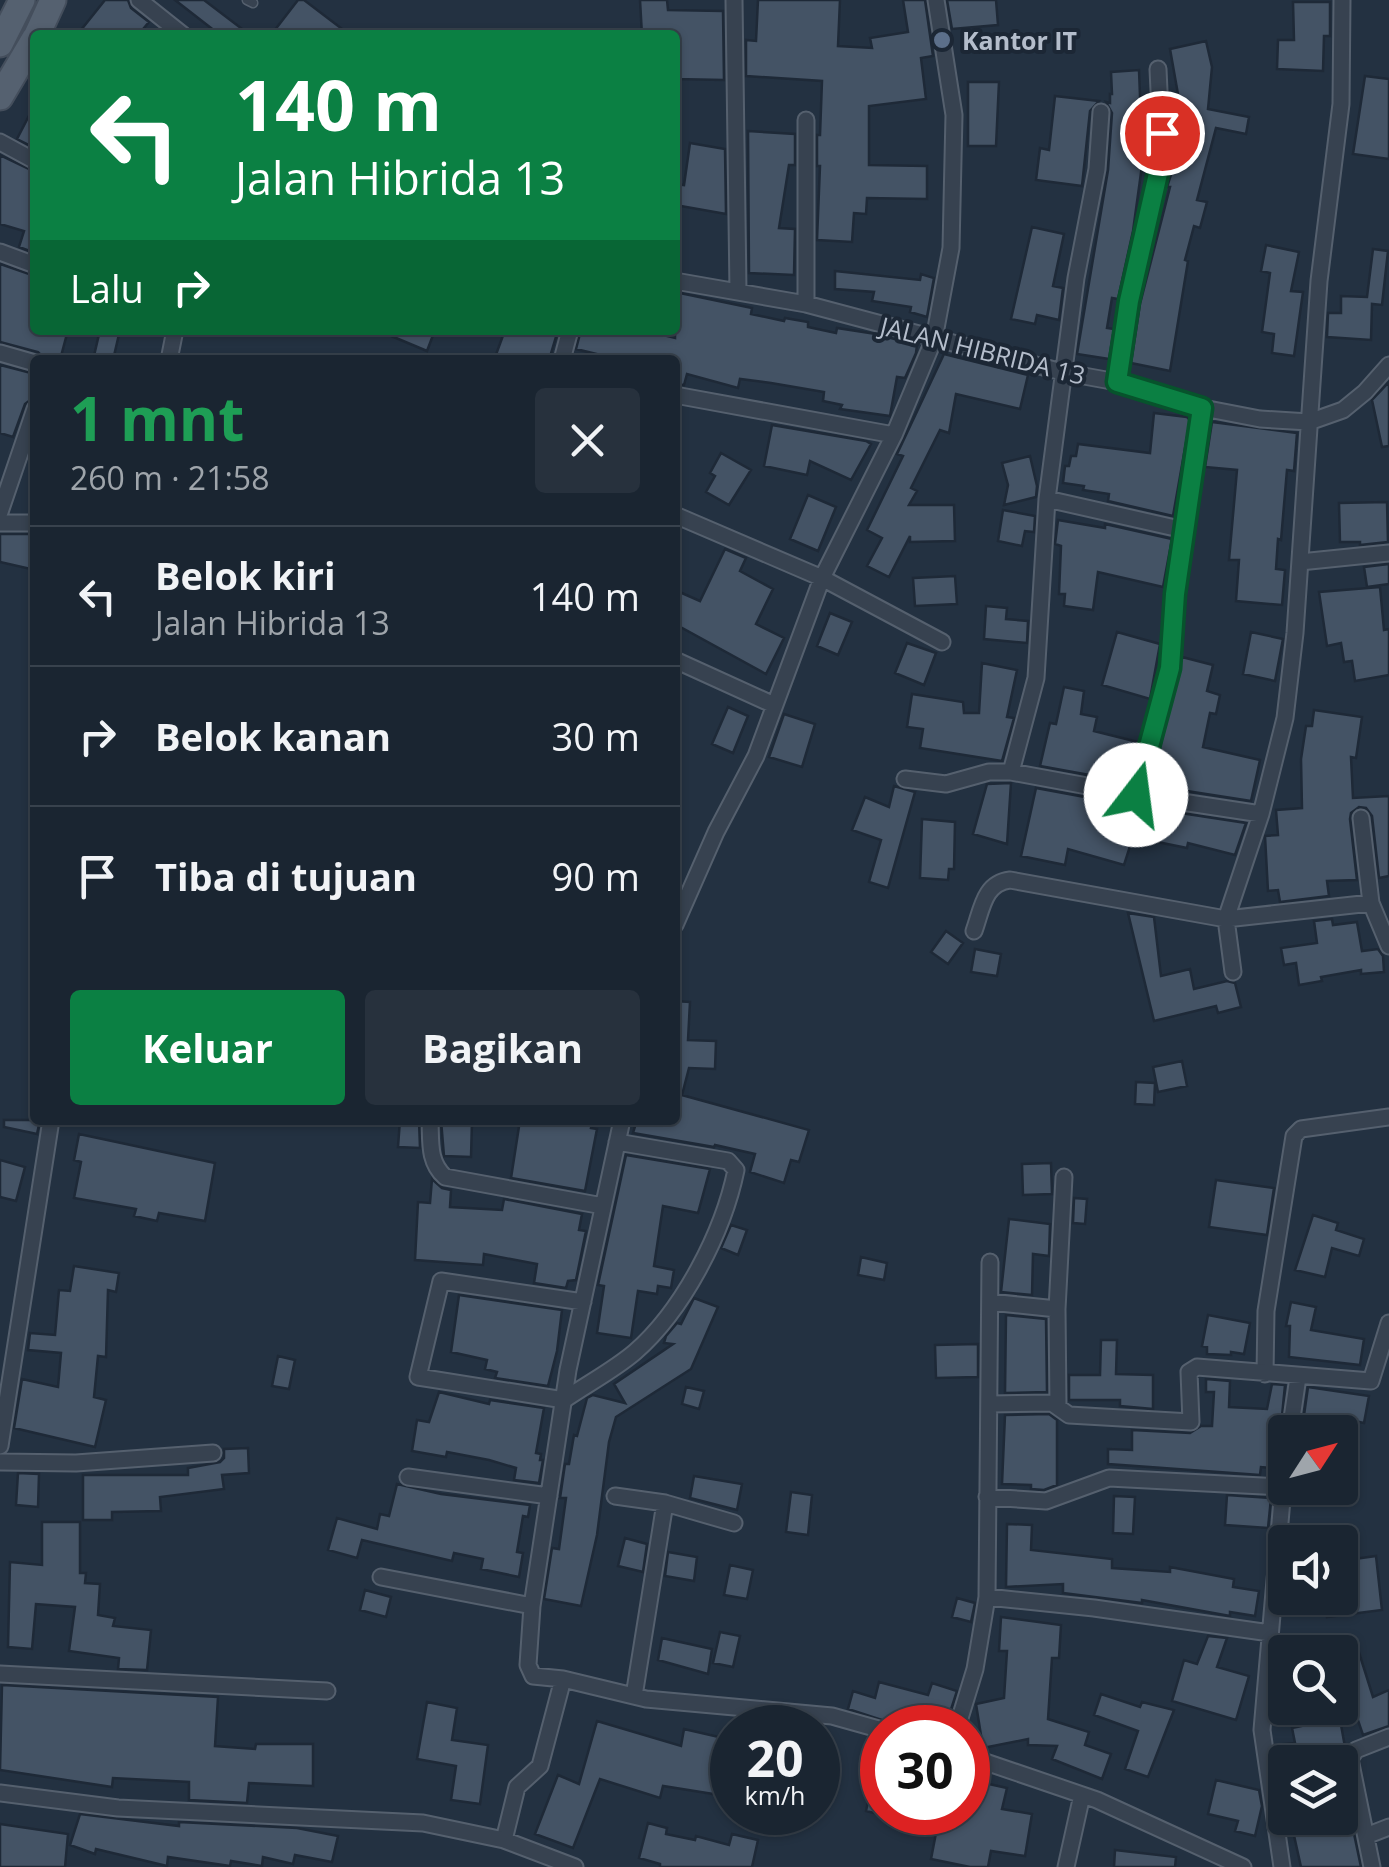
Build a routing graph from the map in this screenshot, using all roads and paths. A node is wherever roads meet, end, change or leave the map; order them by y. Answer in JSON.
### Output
{"nodes":[{"id":1,"x":22,"y":0,"type":"edge"},
{"id":2,"x":53,"y":0,"type":"edge"},
{"id":3,"x":139,"y":0,"type":"edge"},
{"id":4,"x":734,"y":0,"type":"edge"},
{"id":5,"x":936,"y":0,"type":"edge"},
{"id":6,"x":1342,"y":0,"type":"edge"},
{"id":7,"x":39,"y":30,"type":"edge"},
{"id":8,"x":177,"y":30,"type":"edge"},
{"id":9,"x":0,"y":44,"type":"edge"},
{"id":10,"x":30,"y":46,"type":"edge"},
{"id":11,"x":1158,"y":69,"type":"dead end"},
{"id":12,"x":0,"y":97,"type":"edge"},
{"id":13,"x":1101,"y":112,"type":"dead end"},
{"id":14,"x":806,"y":120,"type":"dead end"},
{"id":15,"x":0,"y":142,"type":"edge"},
{"id":16,"x":30,"y":158,"type":"edge"},
{"id":17,"x":0,"y":252,"type":"edge"},
{"id":18,"x":30,"y":263,"type":"edge"},
{"id":19,"x":680,"y":282,"type":"edge"},
{"id":20,"x":738,"y":290,"type":"junction"},
{"id":21,"x":806,"y":304,"type":"junction"},
{"id":22,"x":934,"y":338,"type":"junction"},
{"id":23,"x":0,"y":353,"type":"edge"},
{"id":24,"x":30,"y":362,"type":"edge"},
{"id":25,"x":1389,"y":365,"type":"edge"},
{"id":26,"x":1062,"y":372,"type":"junction"},
{"id":27,"x":1117,"y":382,"type":"junction"},
{"id":28,"x":680,"y":396,"type":"edge"},
{"id":29,"x":1202,"y":408,"type":"junction"},
{"id":30,"x":1309,"y":422,"type":"junction"},
{"id":31,"x":30,"y":424,"type":"edge"},
{"id":32,"x":894,"y":435,"type":"junction"},
{"id":33,"x":1047,"y":499,"type":"junction"},
{"id":34,"x":0,"y":512,"type":"edge"},
{"id":35,"x":680,"y":517,"type":"edge"},
{"id":36,"x":0,"y":523,"type":"edge"},
{"id":37,"x":30,"y":523,"type":"edge"},
{"id":38,"x":1184,"y":530,"type":"junction"},
{"id":39,"x":1389,"y":554,"type":"edge"},
{"id":40,"x":1300,"y":562,"type":"junction"},
{"id":41,"x":822,"y":578,"type":"junction"},
{"id":42,"x":942,"y":642,"type":"dead end"},
{"id":43,"x":680,"y":662,"type":"edge"},
{"id":44,"x":774,"y":706,"type":"junction"},
{"id":45,"x":1011,"y":772,"type":"junction"},
{"id":46,"x":906,"y":779,"type":"dead end"},
{"id":47,"x":1136,"y":795,"type":"junction"},
{"id":48,"x":1262,"y":814,"type":"junction"},
{"id":49,"x":1361,"y":818,"type":"dead end"},
{"id":50,"x":1371,"y":903,"type":"junction"},
{"id":51,"x":680,"y":914,"type":"edge"},
{"id":52,"x":1226,"y":918,"type":"junction"},
{"id":53,"x":974,"y":931,"type":"dead end"},
{"id":54,"x":1389,"y":946,"type":"edge"},
{"id":55,"x":1233,"y":972,"type":"dead end"},
{"id":56,"x":1389,"y":1116,"type":"edge"},
{"id":57,"x":50,"y":1125,"type":"edge"},
{"id":58,"x":430,"y":1125,"type":"edge"},
{"id":59,"x":621,"y":1125,"type":"edge"},
{"id":60,"x":617,"y":1142,"type":"junction"},
{"id":61,"x":1064,"y":1177,"type":"dead end"},
{"id":62,"x":603,"y":1206,"type":"junction"},
{"id":63,"x":990,"y":1262,"type":"dead end"},
{"id":64,"x":583,"y":1302,"type":"junction"},
{"id":65,"x":990,"y":1302,"type":"junction"},
{"id":66,"x":1057,"y":1310,"type":"junction"},
{"id":67,"x":1389,"y":1323,"type":"edge"},
{"id":68,"x":1266,"y":1374,"type":"junction"},
{"id":69,"x":1298,"y":1377,"type":"junction"},
{"id":70,"x":564,"y":1400,"type":"junction"},
{"id":71,"x":990,"y":1404,"type":"junction"},
{"id":72,"x":1058,"y":1406,"type":"junction"},
{"id":73,"x":1292,"y":1415,"type":"edge"},
{"id":74,"x":0,"y":1446,"type":"edge"},
{"id":75,"x":213,"y":1452,"type":"dead end"},
{"id":76,"x":0,"y":1462,"type":"edge"},
{"id":77,"x":408,"y":1477,"type":"dead end"},
{"id":78,"x":1268,"y":1485,"type":"edge"},
{"id":79,"x":549,"y":1496,"type":"junction"},
{"id":80,"x":615,"y":1496,"type":"dead end"},
{"id":81,"x":987,"y":1497,"type":"junction"},
{"id":82,"x":665,"y":1503,"type":"junction"},
{"id":83,"x":1280,"y":1505,"type":"edge"},
{"id":84,"x":734,"y":1523,"type":"dead end"},
{"id":85,"x":382,"y":1577,"type":"dead end"},
{"id":86,"x":987,"y":1597,"type":"junction"},
{"id":87,"x":532,"y":1606,"type":"junction"},
{"id":88,"x":1270,"y":1633,"type":"junction"},
{"id":89,"x":0,"y":1674,"type":"edge"},
{"id":90,"x":563,"y":1678,"type":"junction"},
{"id":91,"x":327,"y":1691,"type":"dead end"},
{"id":92,"x":634,"y":1696,"type":"junction"},
{"id":93,"x":964,"y":1705,"type":"edge"},
{"id":94,"x":860,"y":1724,"type":"edge"},
{"id":95,"x":1389,"y":1737,"type":"edge"},
{"id":96,"x":990,"y":1764,"type":"edge"},
{"id":97,"x":0,"y":1793,"type":"edge"},
{"id":98,"x":1082,"y":1795,"type":"junction"},
{"id":99,"x":1389,"y":1828,"type":"edge"},
{"id":100,"x":1366,"y":1836,"type":"junction"},
{"id":101,"x":504,"y":1840,"type":"junction"},
{"id":102,"x":575,"y":1867,"type":"edge"},
{"id":103,"x":1066,"y":1867,"type":"edge"},
{"id":104,"x":1243,"y":1867,"type":"edge"},
{"id":105,"x":1282,"y":1867,"type":"edge"},
{"id":106,"x":1372,"y":1867,"type":"edge"}],
"edges":[{"from":1,"to":9,"type":"main road"},
{"from":2,"to":7,"type":"main road"},
{"from":3,"to":8,"type":"street"},
{"from":4,"to":20,"type":"street"},
{"from":5,"to":22,"type":"street"},
{"from":6,"to":30,"type":"street"},
{"from":10,"to":12,"type":"main road"},
{"from":11,"to":27,"type":"street"},
{"from":13,"to":26,"type":"street"},
{"from":14,"to":21,"type":"street"},
{"from":15,"to":16,"type":"street"},
{"from":17,"to":18,"type":"street"},
{"from":19,"to":20,"type":"street","name":"JALAN HIBRIDA 13"},
{"from":20,"to":21,"type":"street","name":"JALAN HIBRIDA 13"},
{"from":21,"to":22,"type":"street","name":"JALAN HIBRIDA 13"},
{"from":22,"to":26,"type":"street","name":"JALAN HIBRIDA 13"},
{"from":22,"to":32,"type":"street"},
{"from":23,"to":24,"type":"street"},
{"from":25,"to":30,"type":"street","name":"JALAN HIBRIDA 13"},
{"from":26,"to":27,"type":"street","name":"JALAN HIBRIDA 13"},
{"from":26,"to":33,"type":"street"},
{"from":27,"to":29,"type":"street","name":"JALAN HIBRIDA 13"},
{"from":28,"to":32,"type":"street"},
{"from":29,"to":30,"type":"street","name":"JALAN HIBRIDA 13"},
{"from":29,"to":38,"type":"street"},
{"from":30,"to":40,"type":"street"},
{"from":31,"to":34,"type":"street"},
{"from":32,"to":41,"type":"street"},
{"from":33,"to":38,"type":"street"},
{"from":33,"to":45,"type":"street"},
{"from":35,"to":41,"type":"street"},
{"from":36,"to":37,"type":"street"},
{"from":38,"to":47,"type":"street"},
{"from":39,"to":40,"type":"street"},
{"from":40,"to":48,"type":"street"},
{"from":41,"to":42,"type":"street"},
{"from":41,"to":44,"type":"street"},
{"from":43,"to":44,"type":"street"},
{"from":44,"to":51,"type":"street"},
{"from":45,"to":46,"type":"street"},
{"from":45,"to":47,"type":"street"},
{"from":47,"to":48,"type":"street"},
{"from":48,"to":52,"type":"street"},
{"from":49,"to":50,"type":"street"},
{"from":50,"to":52,"type":"street"},
{"from":50,"to":54,"type":"street"},
{"from":52,"to":53,"type":"street"},
{"from":52,"to":55,"type":"street"},
{"from":56,"to":68,"type":"street"},
{"from":57,"to":74,"type":"street"},
{"from":58,"to":62,"type":"street"},
{"from":59,"to":60,"type":"street"},
{"from":60,"to":62,"type":"street"},
{"from":60,"to":70,"type":"street"},
{"from":61,"to":66,"type":"street"},
{"from":62,"to":64,"type":"street"},
{"from":63,"to":65,"type":"street"},
{"from":64,"to":70,"type":"street"},
{"from":64,"to":70,"type":"street"},
{"from":65,"to":66,"type":"street"},
{"from":65,"to":71,"type":"street"},
{"from":66,"to":72,"type":"street"},
{"from":67,"to":69,"type":"street"},
{"from":68,"to":69,"type":"street"},
{"from":68,"to":72,"type":"street"},
{"from":69,"to":73,"type":"street"},
{"from":70,"to":79,"type":"street"},
{"from":71,"to":72,"type":"street"},
{"from":71,"to":81,"type":"street"},
{"from":75,"to":76,"type":"street"},
{"from":77,"to":79,"type":"street"},
{"from":78,"to":81,"type":"street"},
{"from":79,"to":87,"type":"street"},
{"from":80,"to":82,"type":"street"},
{"from":81,"to":86,"type":"street"},
{"from":82,"to":84,"type":"street"},
{"from":82,"to":92,"type":"street"},
{"from":83,"to":88,"type":"street"},
{"from":85,"to":87,"type":"street"},
{"from":86,"to":88,"type":"street"},
{"from":86,"to":93,"type":"street"},
{"from":87,"to":90,"type":"street"},
{"from":88,"to":105,"type":"street"},
{"from":89,"to":91,"type":"street"},
{"from":90,"to":92,"type":"street"},
{"from":90,"to":101,"type":"street"},
{"from":92,"to":94,"type":"street"},
{"from":95,"to":100,"type":"street"},
{"from":96,"to":98,"type":"street"},
{"from":97,"to":101,"type":"street"},
{"from":98,"to":103,"type":"street"},
{"from":98,"to":104,"type":"street"},
{"from":99,"to":100,"type":"street"},
{"from":100,"to":106,"type":"street"},
{"from":101,"to":102,"type":"street"}]}
